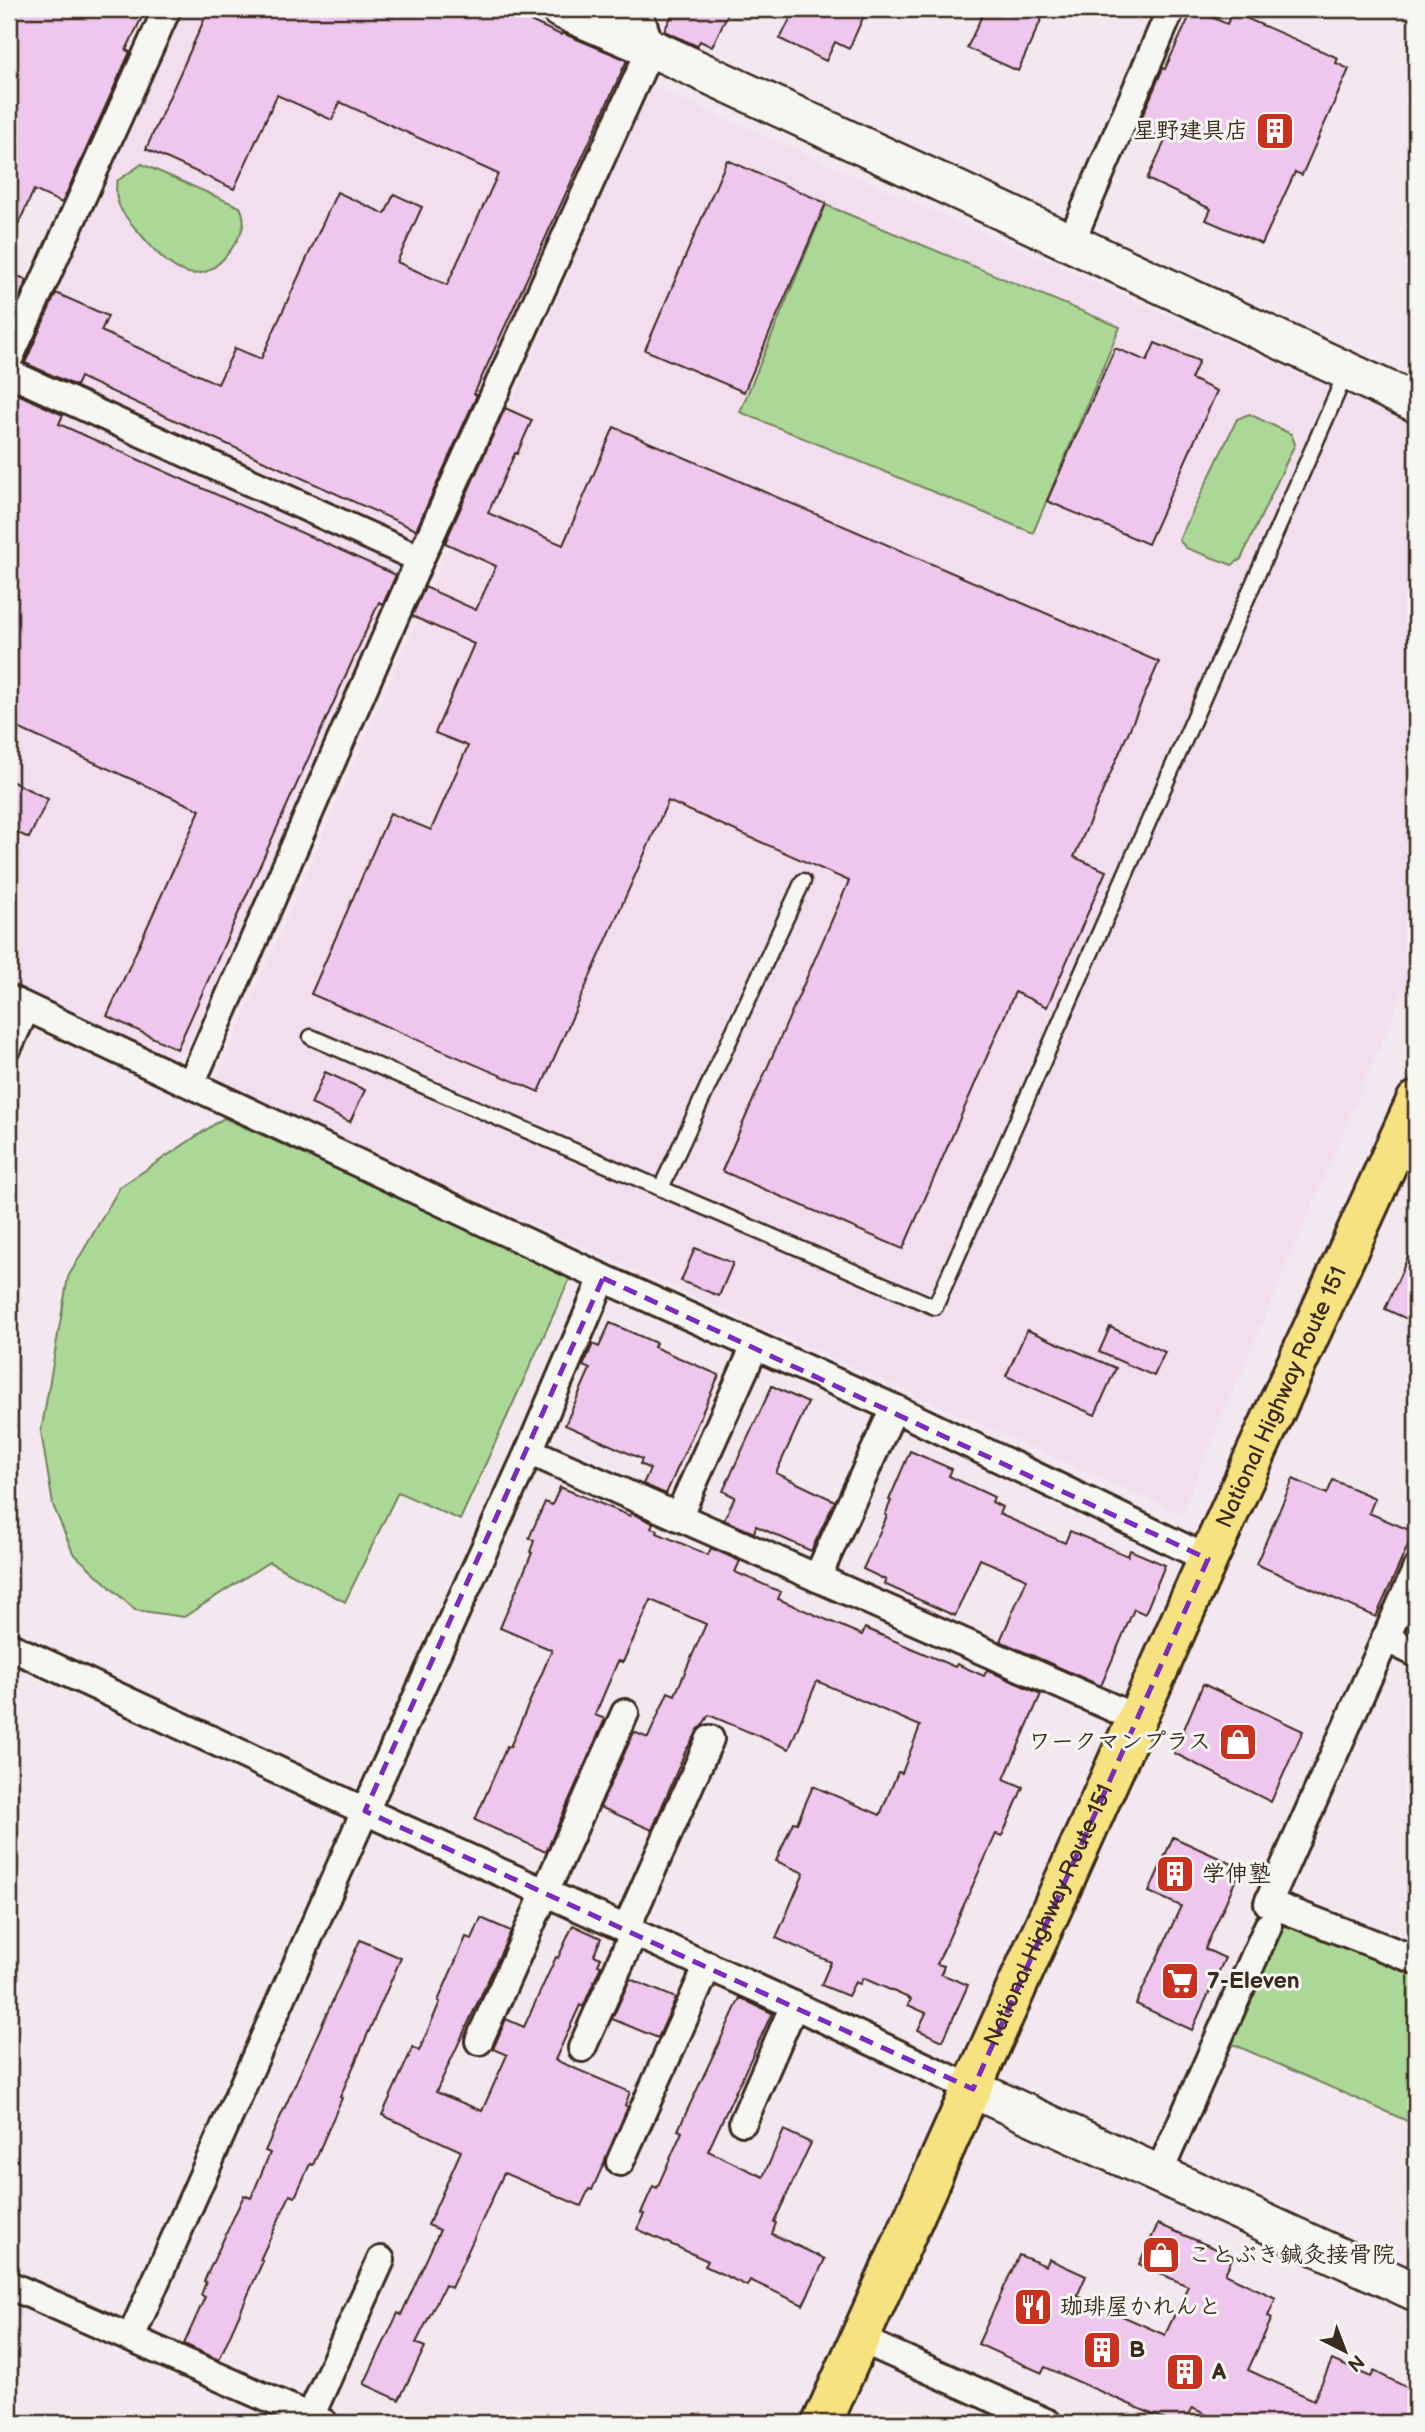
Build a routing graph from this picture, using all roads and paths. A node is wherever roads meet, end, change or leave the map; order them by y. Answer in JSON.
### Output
{"nodes":[{"id":1,"x":167,"y":9,"type":"edge"},
{"id":2,"x":560,"y":9,"type":"edge"},
{"id":3,"x":638,"y":9,"type":"edge"},
{"id":4,"x":1171,"y":9,"type":"edge"},
{"id":5,"x":651,"y":48,"type":"junction"},
{"id":6,"x":1070,"y":244,"type":"junction"},
{"id":7,"x":9,"y":359,"type":"edge"},
{"id":8,"x":9,"y":373,"type":"edge"},
{"id":9,"x":1346,"y":373,"type":"junction"},
{"id":10,"x":1416,"y":403,"type":"edge"},
{"id":11,"x":421,"y":559,"type":"junction"},
{"id":12,"x":803,"y":881,"type":"dead end"},
{"id":13,"x":18,"y":1004,"type":"edge"},
{"id":14,"x":311,"y":1037,"type":"dead end"},
{"id":15,"x":9,"y":1045,"type":"edge"},
{"id":16,"x":191,"y":1084,"type":"junction"},
{"id":17,"x":1416,"y":1101,"type":"edge"},
{"id":18,"x":661,"y":1188,"type":"junction"},
{"id":19,"x":603,"y":1278,"type":"junction"},
{"id":20,"x":755,"y":1346,"type":"junction"},
{"id":21,"x":894,"y":1408,"type":"junction"},
{"id":22,"x":529,"y":1451,"type":"junction"},
{"id":23,"x":678,"y":1517,"type":"junction"},
{"id":24,"x":1208,"y":1559,"type":"junction"},
{"id":25,"x":1416,"y":1570,"type":"edge"},
{"id":26,"x":817,"y":1578,"type":"junction"},
{"id":27,"x":1385,"y":1639,"type":"junction"},
{"id":28,"x":9,"y":1646,"type":"edge"},
{"id":29,"x":1416,"y":1653,"type":"edge"},
{"id":30,"x":625,"y":1713,"type":"dead end"},
{"id":31,"x":1138,"y":1719,"type":"junction"},
{"id":32,"x":710,"y":1740,"type":"dead end"},
{"id":33,"x":365,"y":1811,"type":"junction"},
{"id":34,"x":546,"y":1893,"type":"junction"},
{"id":35,"x":1268,"y":1926,"type":"dead end"},
{"id":36,"x":630,"y":1930,"type":"junction"},
{"id":37,"x":1416,"y":1961,"type":"edge"},
{"id":38,"x":708,"y":1965,"type":"junction"},
{"id":39,"x":794,"y":2005,"type":"junction"},
{"id":40,"x":479,"y":2041,"type":"dead end"},
{"id":41,"x":582,"y":2049,"type":"dead end"},
{"id":42,"x":973,"y":2089,"type":"junction"},
{"id":43,"x":743,"y":2122,"type":"dead end"},
{"id":44,"x":620,"y":2162,"type":"dead end"},
{"id":45,"x":1159,"y":2173,"type":"junction"},
{"id":46,"x":381,"y":2260,"type":"dead end"},
{"id":47,"x":9,"y":2285,"type":"edge"},
{"id":48,"x":1416,"y":2292,"type":"edge"},
{"id":49,"x":131,"y":2337,"type":"junction"},
{"id":50,"x":860,"y":2339,"type":"junction"},
{"id":51,"x":317,"y":2420,"type":"edge"},
{"id":52,"x":822,"y":2423,"type":"edge"},
{"id":53,"x":1048,"y":2423,"type":"edge"}],
"edges":[{"from":1,"to":7,"type":"street"},
{"from":2,"to":5,"type":"main road"},
{"from":3,"to":5,"type":"street"},
{"from":4,"to":6,"type":"street"},
{"from":5,"to":6,"type":"main road"},
{"from":5,"to":11,"type":"street"},
{"from":6,"to":9,"type":"main road"},
{"from":8,"to":11,"type":"street"},
{"from":9,"to":10,"type":"main road"},
{"from":9,"to":18,"type":"lane"},
{"from":11,"to":16,"type":"street"},
{"from":12,"to":18,"type":"lane"},
{"from":13,"to":15,"type":"street"},
{"from":13,"to":16,"type":"street"},
{"from":14,"to":18,"type":"lane"},
{"from":16,"to":19,"type":"street"},
{"from":17,"to":24,"type":"highway","name":"National Highway Route 151"},
{"from":19,"to":20,"type":"street"},
{"from":19,"to":22,"type":"street"},
{"from":20,"to":21,"type":"street"},
{"from":20,"to":23,"type":"street"},
{"from":21,"to":24,"type":"street"},
{"from":21,"to":26,"type":"street"},
{"from":22,"to":23,"type":"street"},
{"from":22,"to":33,"type":"street"},
{"from":23,"to":26,"type":"street"},
{"from":24,"to":31,"type":"highway","name":"National Highway Route 151"},
{"from":25,"to":27,"type":"street"},
{"from":26,"to":31,"type":"street"},
{"from":27,"to":29,"type":"street"},
{"from":27,"to":37,"type":"street"},
{"from":28,"to":33,"type":"street"},
{"from":30,"to":34,"type":"street"},
{"from":31,"to":42,"type":"highway","name":"National Highway Route 151"},
{"from":32,"to":36,"type":"street"},
{"from":33,"to":34,"type":"street"},
{"from":33,"to":49,"type":"street"},
{"from":34,"to":36,"type":"street"},
{"from":34,"to":40,"type":"street"},
{"from":35,"to":45,"type":"street"},
{"from":36,"to":38,"type":"street"},
{"from":36,"to":41,"type":"street"},
{"from":38,"to":39,"type":"street"},
{"from":38,"to":44,"type":"street"},
{"from":39,"to":42,"type":"street"},
{"from":39,"to":43,"type":"street"},
{"from":42,"to":45,"type":"main road"},
{"from":42,"to":50,"type":"highway","name":"National Highway Route 151"},
{"from":45,"to":48,"type":"main road"},
{"from":46,"to":51,"type":"street"},
{"from":47,"to":49,"type":"street"},
{"from":49,"to":51,"type":"street"},
{"from":50,"to":52,"type":"highway","name":"National Highway Route 151"},
{"from":50,"to":53,"type":"street"}]}
